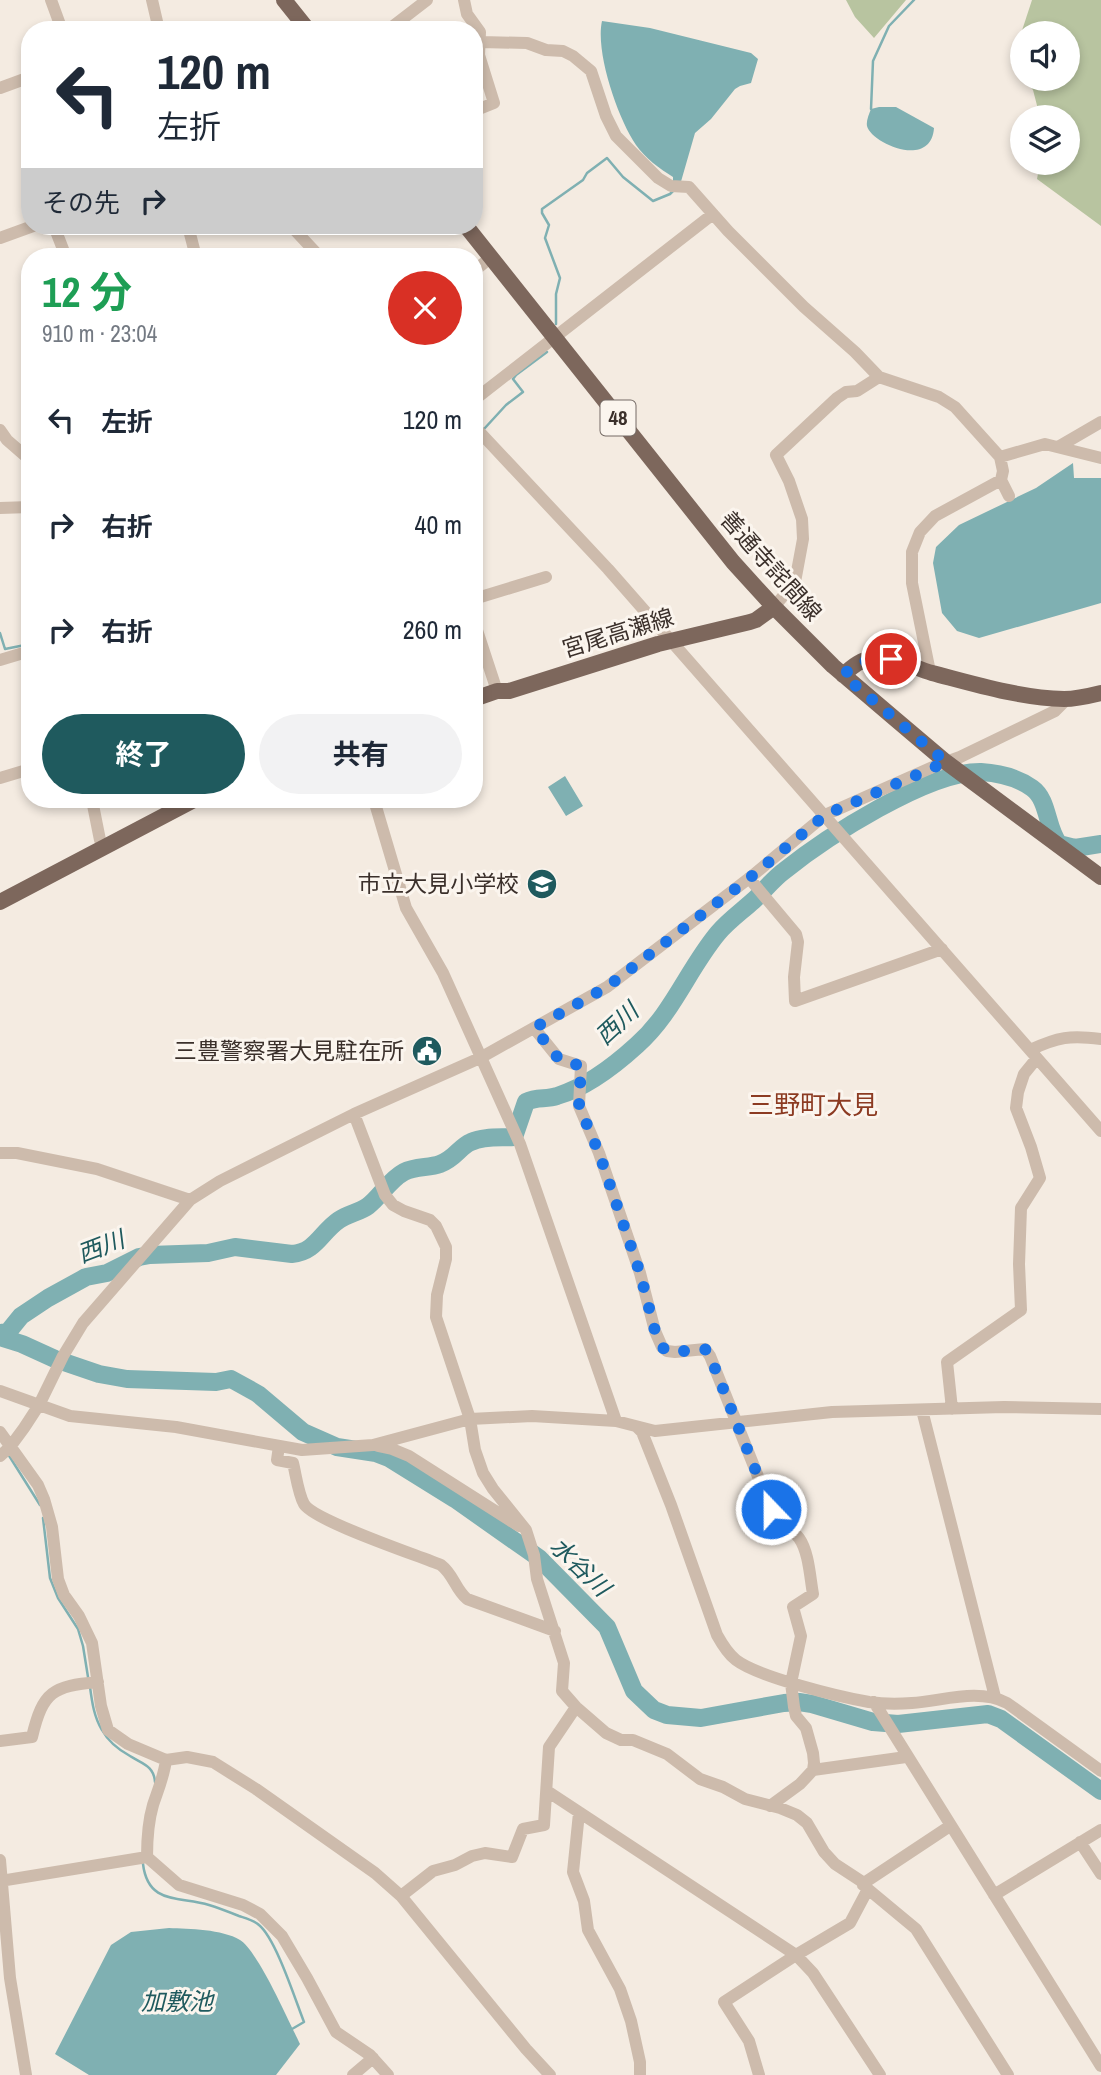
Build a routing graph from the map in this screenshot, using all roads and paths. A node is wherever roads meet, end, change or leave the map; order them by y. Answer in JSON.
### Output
{"nodes":[{"id":1,"x":51,"y":0,"type":"edge"},
{"id":2,"x":152,"y":0,"type":"edge"},
{"id":3,"x":284,"y":0,"type":"edge"},
{"id":4,"x":427,"y":0,"type":"edge"},
{"id":5,"x":464,"y":0,"type":"edge"},
{"id":6,"x":59,"y":21,"type":"edge"},
{"id":7,"x":157,"y":21,"type":"edge"},
{"id":8,"x":301,"y":21,"type":"edge"},
{"id":9,"x":400,"y":21,"type":"edge"},
{"id":10,"x":472,"y":21,"type":"edge"},
{"id":11,"x":483,"y":42,"type":"edge"},
{"id":12,"x":483,"y":68,"type":"edge"},
{"id":13,"x":21,"y":80,"type":"edge"},
{"id":14,"x":0,"y":88,"type":"edge"},
{"id":15,"x":483,"y":107,"type":"edge"},
{"id":16,"x":713,"y":214,"type":"junction"},
{"id":17,"x":21,"y":230,"type":"edge"},
{"id":18,"x":299,"y":235,"type":"edge"},
{"id":19,"x":0,"y":238,"type":"edge"},
{"id":20,"x":312,"y":248,"type":"edge"},
{"id":21,"x":483,"y":249,"type":"edge"},
{"id":22,"x":490,"y":258,"type":"junction"},
{"id":23,"x":483,"y":264,"type":"edge"},
{"id":24,"x":555,"y":337,"type":"junction"},
{"id":25,"x":879,"y":377,"type":"junction"},
{"id":26,"x":483,"y":393,"type":"edge"},
{"id":27,"x":1101,"y":422,"type":"edge"},
{"id":28,"x":0,"y":430,"type":"edge"},
{"id":29,"x":483,"y":436,"type":"edge"},
{"id":30,"x":1058,"y":447,"type":"junction"},
{"id":31,"x":21,"y":452,"type":"edge"},
{"id":32,"x":1000,"y":457,"type":"junction"},
{"id":33,"x":1101,"y":458,"type":"edge"},
{"id":34,"x":1001,"y":480,"type":"junction"},
{"id":35,"x":1009,"y":496,"type":"dead end"},
{"id":36,"x":21,"y":507,"type":"edge"},
{"id":37,"x":0,"y":508,"type":"edge"},
{"id":38,"x":546,"y":577,"type":"dead end"},
{"id":39,"x":483,"y":596,"type":"edge"},
{"id":40,"x":774,"y":607,"type":"junction"},
{"id":41,"x":670,"y":640,"type":"junction"},
{"id":42,"x":483,"y":648,"type":"edge"},
{"id":43,"x":21,"y":653,"type":"edge"},
{"id":44,"x":0,"y":658,"type":"edge"},
{"id":45,"x":930,"y":672,"type":"junction"},
{"id":46,"x":843,"y":675,"type":"junction"},
{"id":47,"x":497,"y":691,"type":"junction"},
{"id":48,"x":1101,"y":693,"type":"edge"},
{"id":49,"x":483,"y":696,"type":"edge"},
{"id":50,"x":1067,"y":699,"type":"junction"},
{"id":51,"x":946,"y":762,"type":"junction"},
{"id":52,"x":21,"y":772,"type":"edge"},
{"id":53,"x":0,"y":778,"type":"edge"},
{"id":54,"x":94,"y":808,"type":"edge"},
{"id":55,"x":179,"y":808,"type":"edge"},
{"id":56,"x":376,"y":808,"type":"edge"},
{"id":57,"x":825,"y":815,"type":"junction"},
{"id":58,"x":100,"y":840,"type":"dead end"},
{"id":59,"x":1101,"y":877,"type":"edge"},
{"id":60,"x":749,"y":878,"type":"junction"},
{"id":61,"x":0,"y":902,"type":"edge"},
{"id":62,"x":942,"y":949,"type":"junction"},
{"id":63,"x":534,"y":1028,"type":"junction"},
{"id":64,"x":1101,"y":1039,"type":"edge"},
{"id":65,"x":1034,"y":1054,"type":"junction"},
{"id":66,"x":480,"y":1058,"type":"junction"},
{"id":67,"x":354,"y":1114,"type":"junction"},
{"id":68,"x":1101,"y":1131,"type":"edge"},
{"id":69,"x":0,"y":1153,"type":"edge"},
{"id":70,"x":190,"y":1200,"type":"junction"},
{"id":71,"x":0,"y":1391,"type":"edge"},
{"id":72,"x":38,"y":1405,"type":"junction"},
{"id":73,"x":952,"y":1409,"type":"junction"},
{"id":74,"x":1101,"y":1409,"type":"edge"},
{"id":75,"x":922,"y":1410,"type":"junction"},
{"id":76,"x":470,"y":1419,"type":"junction"},
{"id":77,"x":616,"y":1421,"type":"junction"},
{"id":78,"x":736,"y":1422,"type":"junction"},
{"id":79,"x":637,"y":1427,"type":"junction"},
{"id":80,"x":0,"y":1432,"type":"edge"},
{"id":81,"x":373,"y":1445,"type":"junction"},
{"id":82,"x":279,"y":1446,"type":"junction"},
{"id":83,"x":5,"y":1451,"type":"edge"},
{"id":84,"x":526,"y":1530,"type":"junction"},
{"id":85,"x":555,"y":1631,"type":"junction"},
{"id":86,"x":92,"y":1682,"type":"junction"},
{"id":87,"x":791,"y":1683,"type":"junction"},
{"id":88,"x":995,"y":1697,"type":"junction"},
{"id":89,"x":874,"y":1702,"type":"junction"},
{"id":90,"x":576,"y":1707,"type":"junction"},
{"id":91,"x":0,"y":1741,"type":"edge"},
{"id":92,"x":906,"y":1757,"type":"junction"},
{"id":93,"x":166,"y":1760,"type":"junction"},
{"id":94,"x":813,"y":1770,"type":"junction"},
{"id":95,"x":1101,"y":1771,"type":"edge"},
{"id":96,"x":547,"y":1791,"type":"junction"},
{"id":97,"x":770,"y":1806,"type":"junction"},
{"id":98,"x":579,"y":1813,"type":"junction"},
{"id":99,"x":950,"y":1826,"type":"junction"},
{"id":100,"x":1101,"y":1830,"type":"edge"},
{"id":101,"x":1080,"y":1842,"type":"junction"},
{"id":102,"x":147,"y":1857,"type":"junction"},
{"id":103,"x":0,"y":1860,"type":"edge"},
{"id":104,"x":1101,"y":1874,"type":"edge"},
{"id":105,"x":1,"y":1880,"type":"edge"},
{"id":106,"x":866,"y":1886,"type":"junction"},
{"id":107,"x":994,"y":1895,"type":"junction"},
{"id":108,"x":401,"y":1896,"type":"junction"},
{"id":109,"x":796,"y":1955,"type":"junction"},
{"id":110,"x":373,"y":2058,"type":"junction"},
{"id":111,"x":1101,"y":2066,"type":"edge"},
{"id":112,"x":26,"y":2075,"type":"edge"},
{"id":113,"x":353,"y":2075,"type":"edge"},
{"id":114,"x":388,"y":2075,"type":"edge"},
{"id":115,"x":550,"y":2075,"type":"edge"},
{"id":116,"x":640,"y":2075,"type":"edge"},
{"id":117,"x":759,"y":2075,"type":"edge"},
{"id":118,"x":880,"y":2075,"type":"edge"},
{"id":119,"x":1008,"y":2075,"type":"edge"}],
"edges":[{"from":1,"to":6,"type":"street"},
{"from":2,"to":7,"type":"street"},
{"from":3,"to":8,"type":"main road"},
{"from":4,"to":9,"type":"street"},
{"from":5,"to":10,"type":"street"},
{"from":11,"to":16,"type":"street"},
{"from":12,"to":15,"type":"street"},
{"from":13,"to":14,"type":"street"},
{"from":16,"to":24,"type":"street"},
{"from":16,"to":25,"type":"street"},
{"from":17,"to":19,"type":"street"},
{"from":18,"to":20,"type":"street"},
{"from":21,"to":22,"type":"main road","name":"善通寺詫間線","number":"48"},
{"from":22,"to":23,"type":"street"},
{"from":22,"to":24,"type":"main road","name":"善通寺詫間線","number":"48"},
{"from":24,"to":26,"type":"street"},
{"from":24,"to":40,"type":"main road","name":"善通寺詫間線","number":"48"},
{"from":25,"to":32,"type":"street"},
{"from":25,"to":40,"type":"street"},
{"from":27,"to":30,"type":"street"},
{"from":28,"to":31,"type":"street"},
{"from":29,"to":41,"type":"street"},
{"from":30,"to":32,"type":"street"},
{"from":30,"to":33,"type":"street"},
{"from":32,"to":34,"type":"street"},
{"from":34,"to":35,"type":"street"},
{"from":34,"to":45,"type":"street"},
{"from":36,"to":37,"type":"street"},
{"from":38,"to":39,"type":"street"},
{"from":40,"to":41,"type":"main road","name":"宮尾高瀬線"},
{"from":40,"to":46,"type":"main road","name":"善通寺詫間線","number":"48"},
{"from":41,"to":47,"type":"main road","name":"宮尾高瀬線"},
{"from":41,"to":57,"type":"street"},
{"from":42,"to":47,"type":"street"},
{"from":43,"to":44,"type":"street"},
{"from":45,"to":46,"type":"main road"},
{"from":45,"to":50,"type":"main road"},
{"from":46,"to":51,"type":"main road","name":"善通寺詫間線","number":"48"},
{"from":47,"to":49,"type":"main road","name":"宮尾高瀬線"},
{"from":48,"to":50,"type":"main road"},
{"from":50,"to":51,"type":"street"},
{"from":51,"to":57,"type":"street"},
{"from":51,"to":59,"type":"main road","name":"善通寺詫間線","number":"48"},
{"from":52,"to":53,"type":"street"},
{"from":54,"to":58,"type":"street"},
{"from":55,"to":61,"type":"main road"},
{"from":56,"to":66,"type":"street"},
{"from":57,"to":60,"type":"street"},
{"from":57,"to":62,"type":"street"},
{"from":60,"to":62,"type":"street"},
{"from":60,"to":63,"type":"street"},
{"from":62,"to":65,"type":"street"},
{"from":63,"to":66,"type":"street"},
{"from":63,"to":78,"type":"street"},
{"from":64,"to":65,"type":"street"},
{"from":65,"to":68,"type":"street"},
{"from":65,"to":73,"type":"street"},
{"from":66,"to":67,"type":"street"},
{"from":66,"to":77,"type":"street"},
{"from":67,"to":70,"type":"street"},
{"from":67,"to":76,"type":"street"},
{"from":69,"to":70,"type":"street"},
{"from":70,"to":72,"type":"street"},
{"from":71,"to":72,"type":"street"},
{"from":72,"to":82,"type":"street"},
{"from":72,"to":83,"type":"street"},
{"from":73,"to":74,"type":"street"},
{"from":73,"to":75,"type":"street"},
{"from":75,"to":78,"type":"street"},
{"from":75,"to":88,"type":"street"},
{"from":76,"to":77,"type":"street"},
{"from":76,"to":81,"type":"street"},
{"from":76,"to":84,"type":"street"},
{"from":77,"to":79,"type":"street"},
{"from":78,"to":79,"type":"street"},
{"from":78,"to":87,"type":"street"},
{"from":79,"to":87,"type":"street"},
{"from":80,"to":83,"type":"street"},
{"from":81,"to":82,"type":"street"},
{"from":81,"to":84,"type":"street"},
{"from":82,"to":85,"type":"street"},
{"from":83,"to":86,"type":"street"},
{"from":84,"to":85,"type":"street"},
{"from":85,"to":90,"type":"street"},
{"from":86,"to":91,"type":"street"},
{"from":86,"to":93,"type":"street"},
{"from":87,"to":89,"type":"street"},
{"from":87,"to":94,"type":"street"},
{"from":88,"to":89,"type":"street"},
{"from":88,"to":95,"type":"street"},
{"from":89,"to":92,"type":"street"},
{"from":90,"to":96,"type":"street"},
{"from":90,"to":97,"type":"street"},
{"from":92,"to":94,"type":"street"},
{"from":92,"to":99,"type":"street"},
{"from":93,"to":102,"type":"street"},
{"from":93,"to":108,"type":"street"},
{"from":94,"to":97,"type":"street"},
{"from":96,"to":98,"type":"street"},
{"from":96,"to":108,"type":"street"},
{"from":97,"to":106,"type":"street"},
{"from":98,"to":109,"type":"street"},
{"from":98,"to":116,"type":"street"},
{"from":99,"to":106,"type":"street"},
{"from":99,"to":107,"type":"street"},
{"from":100,"to":101,"type":"street"},
{"from":101,"to":104,"type":"street"},
{"from":101,"to":107,"type":"street"},
{"from":102,"to":105,"type":"street"},
{"from":102,"to":110,"type":"street"},
{"from":103,"to":105,"type":"street"},
{"from":105,"to":112,"type":"street"},
{"from":106,"to":109,"type":"street"},
{"from":106,"to":119,"type":"street"},
{"from":107,"to":111,"type":"street"},
{"from":108,"to":115,"type":"street"},
{"from":109,"to":117,"type":"street"},
{"from":109,"to":118,"type":"street"},
{"from":110,"to":113,"type":"street"},
{"from":110,"to":114,"type":"street"}]}
